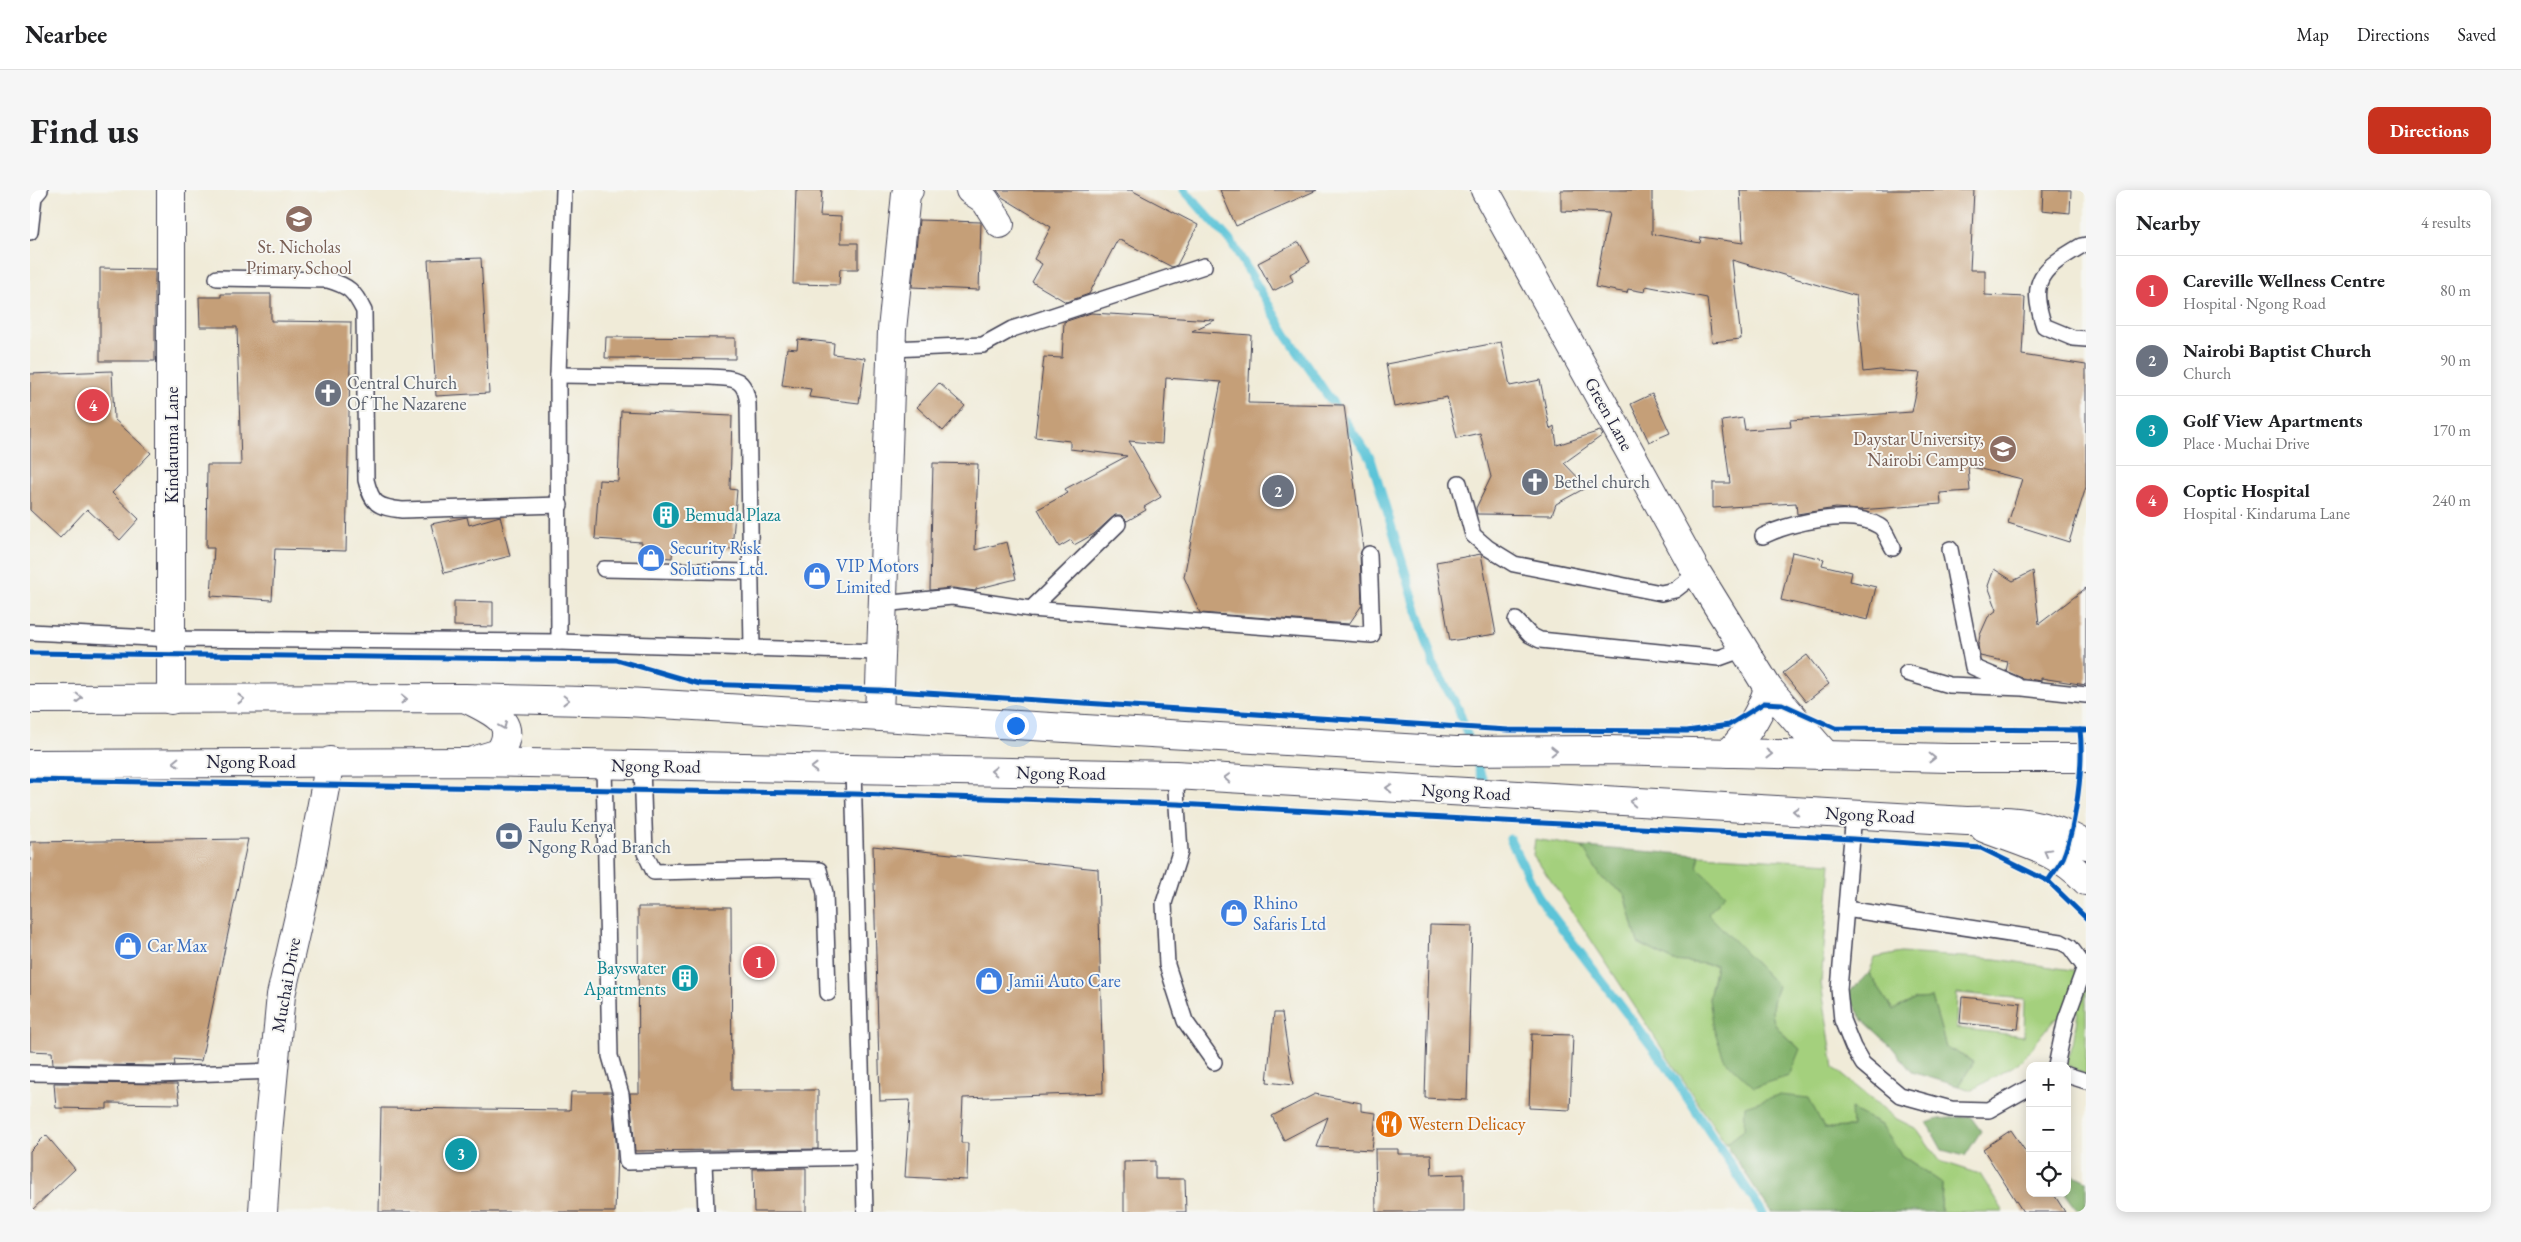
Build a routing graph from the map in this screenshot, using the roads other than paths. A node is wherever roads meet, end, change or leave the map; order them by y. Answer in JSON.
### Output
{"nodes":[{"id":1,"x":40,"y":190,"type":"edge"},
{"id":2,"x":171,"y":190,"type":"edge"},
{"id":3,"x":564,"y":190,"type":"edge"},
{"id":4,"x":909,"y":190,"type":"edge"},
{"id":5,"x":970,"y":190,"type":"edge"},
{"id":6,"x":1485,"y":190,"type":"edge"},
{"id":7,"x":1000,"y":224,"type":"dead end"},
{"id":8,"x":30,"y":232,"type":"edge"},
{"id":9,"x":2086,"y":245,"type":"edge"},
{"id":10,"x":1204,"y":266,"type":"dead end"},
{"id":11,"x":217,"y":278,"type":"dead end"},
{"id":12,"x":2086,"y":339,"type":"edge"},
{"id":13,"x":892,"y":350,"type":"junction"},
{"id":14,"x":558,"y":374,"type":"junction"},
{"id":15,"x":1459,"y":483,"type":"dead end"},
{"id":16,"x":560,"y":505,"type":"junction"},
{"id":17,"x":1118,"y":524,"type":"dead end"},
{"id":18,"x":1762,"y":536,"type":"dead end"},
{"id":19,"x":1893,"y":548,"type":"dead end"},
{"id":20,"x":1950,"y":549,"type":"dead end"},
{"id":21,"x":1369,"y":554,"type":"dead end"},
{"id":22,"x":604,"y":569,"type":"dead end"},
{"id":23,"x":751,"y":572,"type":"junction"},
{"id":24,"x":1697,"y":573,"type":"junction"},
{"id":25,"x":882,"y":604,"type":"junction"},
{"id":26,"x":1031,"y":609,"type":"junction"},
{"id":27,"x":1516,"y":620,"type":"dead end"},
{"id":28,"x":30,"y":632,"type":"edge"},
{"id":29,"x":172,"y":639,"type":"junction"},
{"id":30,"x":559,"y":642,"type":"junction"},
{"id":31,"x":752,"y":648,"type":"junction"},
{"id":32,"x":1744,"y":649,"type":"junction"},
{"id":33,"x":880,"y":652,"type":"junction"},
{"id":34,"x":1907,"y":673,"type":"dead end"},
{"id":35,"x":1768,"y":688,"type":"junction"},
{"id":36,"x":2023,"y":688,"type":"junction"},
{"id":37,"x":2086,"y":695,"type":"edge"},
{"id":38,"x":30,"y":698,"type":"edge"},
{"id":39,"x":466,"y":698,"type":"junction"},
{"id":40,"x":171,"y":700,"type":"junction"},
{"id":41,"x":879,"y":716,"type":"junction"},
{"id":42,"x":2086,"y":746,"type":"edge"},
{"id":43,"x":1729,"y":753,"type":"junction"},
{"id":44,"x":1826,"y":755,"type":"junction"},
{"id":45,"x":2014,"y":758,"type":"junction"},
{"id":46,"x":2086,"y":758,"type":"edge"},
{"id":47,"x":330,"y":761,"type":"junction"},
{"id":48,"x":472,"y":762,"type":"junction"},
{"id":49,"x":30,"y":764,"type":"edge"},
{"id":50,"x":604,"y":766,"type":"junction"},
{"id":51,"x":642,"y":766,"type":"junction"},
{"id":52,"x":853,"y":768,"type":"junction"},
{"id":53,"x":1175,"y":775,"type":"junction"},
{"id":54,"x":1854,"y":814,"type":"junction"},
{"id":55,"x":1967,"y":821,"type":"junction"},
{"id":56,"x":2086,"y":845,"type":"edge"},
{"id":57,"x":2086,"y":881,"type":"edge"},
{"id":58,"x":1846,"y":909,"type":"junction"},
{"id":59,"x":2085,"y":965,"type":"edge"},
{"id":60,"x":828,"y":993,"type":"dead end"},
{"id":61,"x":1214,"y":1062,"type":"dead end"},
{"id":62,"x":2057,"y":1062,"type":"edge"},
{"id":63,"x":274,"y":1071,"type":"junction"},
{"id":64,"x":30,"y":1073,"type":"edge"},
{"id":65,"x":2071,"y":1076,"type":"edge"},
{"id":66,"x":2086,"y":1081,"type":"edge"},
{"id":67,"x":2026,"y":1089,"type":"edge"},
{"id":68,"x":864,"y":1157,"type":"junction"},
{"id":69,"x":704,"y":1162,"type":"junction"},
{"id":70,"x":263,"y":1212,"type":"edge"},
{"id":71,"x":706,"y":1212,"type":"edge"},
{"id":72,"x":866,"y":1212,"type":"edge"}],
"edges":[{"from":1,"to":8,"type":"lane"},
{"from":2,"to":29,"type":"main road","name":"Kindaruma Lane"},
{"from":3,"to":14,"type":"lane"},
{"from":4,"to":13,"type":"main road"},
{"from":5,"to":7,"type":"main road"},
{"from":6,"to":24,"type":"main road","name":"Green Lane"},
{"from":9,"to":12,"type":"lane"},
{"from":10,"to":13,"type":"lane"},
{"from":11,"to":16,"type":"lane"},
{"from":13,"to":25,"type":"main road"},
{"from":14,"to":16,"type":"lane"},
{"from":14,"to":23,"type":"lane"},
{"from":15,"to":24,"type":"lane"},
{"from":16,"to":30,"type":"lane"},
{"from":17,"to":26,"type":"lane"},
{"from":18,"to":19,"type":"lane"},
{"from":20,"to":36,"type":"lane"},
{"from":21,"to":26,"type":"lane"},
{"from":22,"to":23,"type":"lane"},
{"from":23,"to":31,"type":"lane"},
{"from":24,"to":32,"type":"main road","name":"Green Lane"},
{"from":25,"to":26,"type":"lane"},
{"from":25,"to":33,"type":"main road"},
{"from":27,"to":32,"type":"lane"},
{"from":28,"to":29,"type":"lane"},
{"from":29,"to":30,"type":"lane"},
{"from":29,"to":40,"type":"main road","name":"Kindaruma Lane"},
{"from":30,"to":31,"type":"lane"},
{"from":31,"to":33,"type":"lane"},
{"from":32,"to":35,"type":"main road","name":"Green Lane"},
{"from":33,"to":41,"type":"main road"},
{"from":34,"to":36,"type":"lane"},
{"from":35,"to":43,"type":"main road"},
{"from":35,"to":44,"type":"main road","name":"Green Lane"},
{"from":36,"to":37,"type":"lane"},
{"from":38,"to":40,"type":"main road","one_way":true},
{"from":40,"to":39,"type":"main road","one_way":true},
{"from":39,"to":41,"type":"main road","one_way":true},
{"from":39,"to":48,"type":"main road","one_way":true},
{"from":41,"to":43,"type":"main road","one_way":true},
{"from":42,"to":45,"type":"main road"},
{"from":43,"to":44,"type":"main road","one_way":true},
{"from":44,"to":45,"type":"main road","one_way":true},
{"from":45,"to":46,"type":"main road"},
{"from":47,"to":48,"type":"main road","name":"Ngong Road"},
{"from":47,"to":49,"type":"main road","name":"Ngong Road","one_way":true},
{"from":47,"to":63,"type":"main road","name":"Muchai Drive"},
{"from":48,"to":50,"type":"main road","name":"Ngong Road"},
{"from":50,"to":51,"type":"main road","name":"Ngong Road"},
{"from":50,"to":69,"type":"lane"},
{"from":52,"to":51,"type":"main road","name":"Ngong Road","one_way":true},
{"from":51,"to":60,"type":"lane"},
{"from":53,"to":52,"type":"main road","name":"Ngong Road","one_way":true},
{"from":52,"to":68,"type":"lane"},
{"from":54,"to":53,"type":"main road","name":"Ngong Road","one_way":true},
{"from":53,"to":61,"type":"lane"},
{"from":54,"to":55,"type":"main road","name":"Ngong Road"},
{"from":54,"to":58,"type":"lane"},
{"from":55,"to":56,"type":"main road","name":"Ngong Road"},
{"from":57,"to":55,"type":"main road","one_way":true},
{"from":58,"to":59,"type":"lane"},
{"from":58,"to":67,"type":"lane"},
{"from":59,"to":62,"type":"lane"},
{"from":63,"to":64,"type":"lane"},
{"from":63,"to":70,"type":"main road","name":"Muchai Drive"},
{"from":65,"to":66,"type":"lane"},
{"from":68,"to":69,"type":"lane"},
{"from":68,"to":72,"type":"lane"},
{"from":69,"to":71,"type":"lane"}]}
